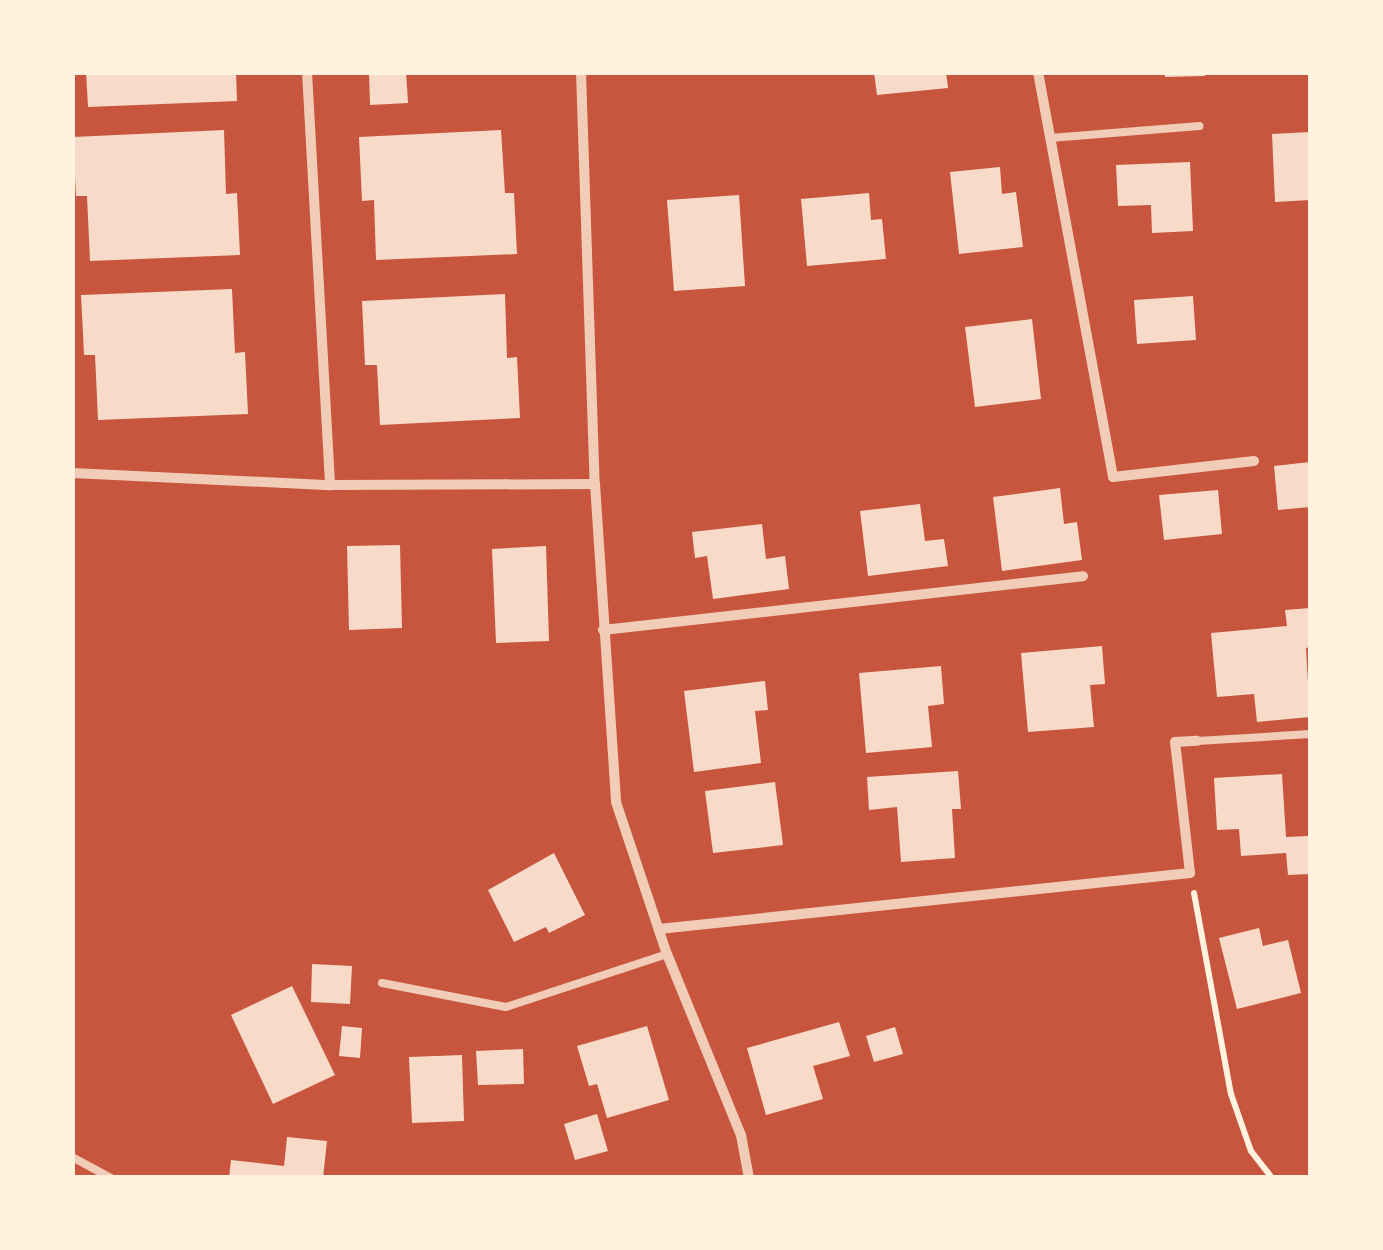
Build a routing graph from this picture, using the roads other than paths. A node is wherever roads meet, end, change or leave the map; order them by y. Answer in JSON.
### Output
{"nodes":[{"id":1,"x":306,"y":72,"type":"edge"},
{"id":2,"x":581,"y":72,"type":"edge"},
{"id":3,"x":1038,"y":72,"type":"edge"},
{"id":4,"x":1200,"y":126,"type":"dead end"},
{"id":5,"x":1050,"y":138,"type":"junction"},
{"id":6,"x":1254,"y":462,"type":"dead end"},
{"id":7,"x":72,"y":473,"type":"edge"},
{"id":8,"x":595,"y":484,"type":"junction"},
{"id":9,"x":330,"y":485,"type":"junction"},
{"id":10,"x":1083,"y":576,"type":"dead end"},
{"id":11,"x":603,"y":630,"type":"junction"},
{"id":12,"x":1310,"y":734,"type":"edge"},
{"id":13,"x":1197,"y":740,"type":"joint"},
{"id":14,"x":659,"y":930,"type":"junction"},
{"id":15,"x":667,"y":954,"type":"junction"},
{"id":16,"x":382,"y":984,"type":"dead end"},
{"id":17,"x":72,"y":1157,"type":"edge"},
{"id":18,"x":112,"y":1178,"type":"edge"},
{"id":19,"x":749,"y":1178,"type":"edge"}],
"edges":[{"from":1,"to":9,"type":"street"},
{"from":2,"to":8,"type":"street"},
{"from":3,"to":5,"type":"street"},
{"from":4,"to":5,"type":"lane"},
{"from":5,"to":6,"type":"street"},
{"from":7,"to":9,"type":"street"},
{"from":8,"to":9,"type":"street"},
{"from":8,"to":11,"type":"street"},
{"from":10,"to":11,"type":"street"},
{"from":11,"to":14,"type":"street"},
{"from":12,"to":13,"type":"lane"},
{"from":13,"to":14,"type":"street"},
{"from":14,"to":15,"type":"street"},
{"from":15,"to":16,"type":"lane"},
{"from":15,"to":19,"type":"street"},
{"from":17,"to":18,"type":"lane"}]}
